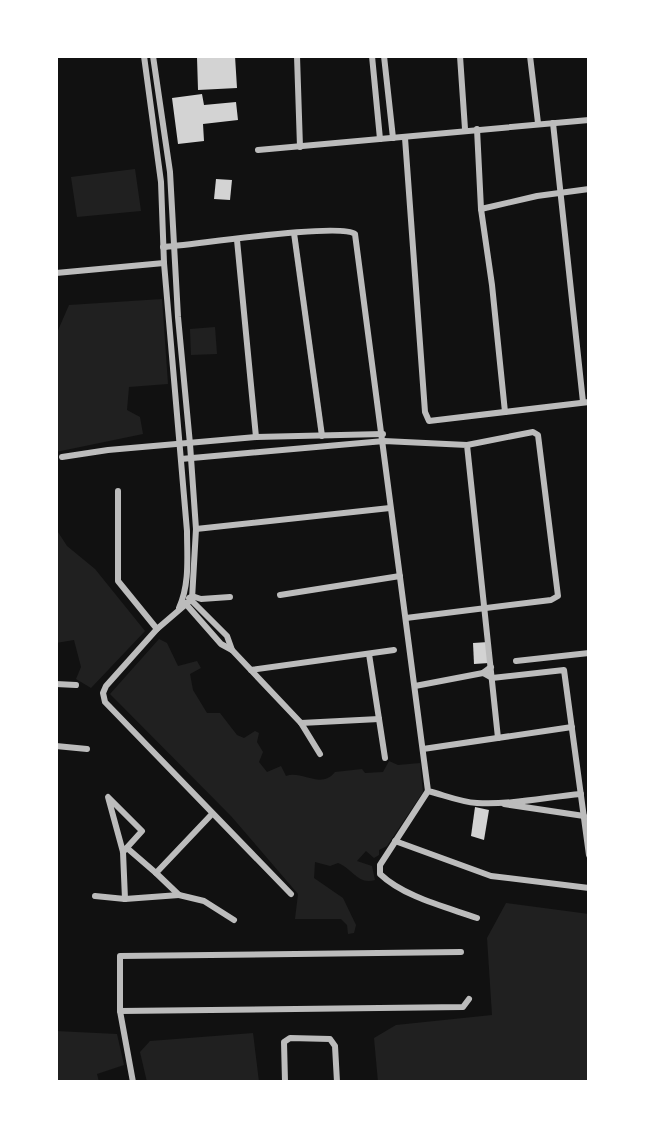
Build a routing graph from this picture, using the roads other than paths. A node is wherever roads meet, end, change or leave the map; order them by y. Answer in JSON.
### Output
{"nodes":[{"id":1,"x":144,"y":56,"type":"edge"},
{"id":2,"x":153,"y":56,"type":"edge"},
{"id":3,"x":297,"y":56,"type":"edge"},
{"id":4,"x":372,"y":56,"type":"edge"},
{"id":5,"x":384,"y":56,"type":"edge"},
{"id":6,"x":460,"y":56,"type":"edge"},
{"id":7,"x":530,"y":56,"type":"edge"},
{"id":8,"x":538,"y":56,"type":"edge"},
{"id":9,"x":589,"y":120,"type":"edge"},
{"id":10,"x":538,"y":123,"type":"junction"},
{"id":11,"x":553,"y":123,"type":"junction"},
{"id":12,"x":465,"y":129,"type":"junction"},
{"id":13,"x":477,"y":129,"type":"junction"},
{"id":14,"x":393,"y":138,"type":"junction"},
{"id":15,"x":405,"y":138,"type":"junction"},
{"id":16,"x":380,"y":139,"type":"junction"},
{"id":17,"x":300,"y":147,"type":"junction"},
{"id":18,"x":258,"y":150,"type":"dead end"},
{"id":19,"x":589,"y":190,"type":"edge"},
{"id":20,"x":560,"y":192,"type":"junction"},
{"id":21,"x":481,"y":209,"type":"junction"},
{"id":22,"x":294,"y":233,"type":"junction"},
{"id":23,"x":237,"y":240,"type":"junction"},
{"id":24,"x":174,"y":246,"type":"junction"},
{"id":25,"x":163,"y":247,"type":"junction"},
{"id":26,"x":164,"y":263,"type":"junction"},
{"id":27,"x":56,"y":273,"type":"edge"},
{"id":28,"x":586,"y":402,"type":"edge"},
{"id":29,"x":505,"y":412,"type":"junction"},
{"id":30,"x":323,"y":436,"type":"junction"},
{"id":31,"x":256,"y":437,"type":"junction"},
{"id":32,"x":383,"y":438,"type":"junction"},
{"id":33,"x":190,"y":444,"type":"junction"},
{"id":34,"x":179,"y":445,"type":"junction"},
{"id":35,"x":467,"y":445,"type":"junction"},
{"id":36,"x":62,"y":457,"type":"dead end"},
{"id":37,"x":191,"y":458,"type":"junction"},
{"id":38,"x":181,"y":459,"type":"junction"},
{"id":39,"x":118,"y":491,"type":"dead end"},
{"id":40,"x":390,"y":508,"type":"junction"},
{"id":41,"x":196,"y":529,"type":"junction"},
{"id":42,"x":400,"y":576,"type":"junction"},
{"id":43,"x":280,"y":595,"type":"dead end"},
{"id":44,"x":230,"y":597,"type":"dead end"},
{"id":45,"x":188,"y":599,"type":"junction"},
{"id":46,"x":485,"y":610,"type":"junction"},
{"id":47,"x":406,"y":618,"type":"junction"},
{"id":48,"x":157,"y":629,"type":"junction"},
{"id":49,"x":394,"y":650,"type":"dead end"},
{"id":50,"x":589,"y":653,"type":"edge"},
{"id":51,"x":369,"y":654,"type":"junction"},
{"id":52,"x":516,"y":661,"type":"dead end"},
{"id":53,"x":491,"y":667,"type":"junction"},
{"id":54,"x":251,"y":670,"type":"junction"},
{"id":55,"x":482,"y":673,"type":"junction"},
{"id":56,"x":492,"y":678,"type":"junction"},
{"id":57,"x":56,"y":684,"type":"edge"},
{"id":58,"x":76,"y":685,"type":"dead end"},
{"id":59,"x":415,"y":686,"type":"junction"},
{"id":60,"x":379,"y":719,"type":"junction"},
{"id":61,"x":301,"y":723,"type":"junction"},
{"id":62,"x":572,"y":727,"type":"junction"},
{"id":63,"x":498,"y":738,"type":"junction"},
{"id":64,"x":56,"y":746,"type":"edge"},
{"id":65,"x":87,"y":749,"type":"dead end"},
{"id":66,"x":423,"y":749,"type":"junction"},
{"id":67,"x":320,"y":754,"type":"dead end"},
{"id":68,"x":385,"y":758,"type":"dead end"},
{"id":69,"x":428,"y":791,"type":"junction"},
{"id":70,"x":581,"y":794,"type":"junction"},
{"id":71,"x":502,"y":804,"type":"junction"},
{"id":72,"x":212,"y":814,"type":"junction"},
{"id":73,"x":584,"y":816,"type":"junction"},
{"id":74,"x":396,"y":841,"type":"junction"},
{"id":75,"x":125,"y":850,"type":"junction"},
{"id":76,"x":589,"y":855,"type":"edge"},
{"id":77,"x":156,"y":873,"type":"junction"},
{"id":78,"x":589,"y":888,"type":"edge"},
{"id":79,"x":291,"y":894,"type":"dead end"},
{"id":80,"x":179,"y":895,"type":"junction"},
{"id":81,"x":95,"y":896,"type":"dead end"},
{"id":82,"x":125,"y":899,"type":"junction"},
{"id":83,"x":477,"y":918,"type":"dead end"},
{"id":84,"x":234,"y":920,"type":"dead end"},
{"id":85,"x":461,"y":952,"type":"dead end"},
{"id":86,"x":469,"y":999,"type":"dead end"},
{"id":87,"x":120,"y":1011,"type":"junction"},
{"id":88,"x":133,"y":1082,"type":"edge"},
{"id":89,"x":285,"y":1082,"type":"edge"},
{"id":90,"x":337,"y":1082,"type":"edge"}],
"edges":[{"from":1,"to":25,"type":"street"},
{"from":2,"to":24,"type":"street"},
{"from":3,"to":17,"type":"street"},
{"from":4,"to":16,"type":"street"},
{"from":5,"to":14,"type":"street"},
{"from":6,"to":12,"type":"street"},
{"from":7,"to":8,"type":"street"},
{"from":7,"to":10,"type":"street"},
{"from":9,"to":11,"type":"street"},
{"from":10,"to":11,"type":"street"},
{"from":10,"to":13,"type":"street"},
{"from":11,"to":20,"type":"street"},
{"from":12,"to":13,"type":"street"},
{"from":12,"to":15,"type":"street"},
{"from":13,"to":21,"type":"street"},
{"from":14,"to":15,"type":"street"},
{"from":14,"to":16,"type":"street"},
{"from":15,"to":29,"type":"street"},
{"from":16,"to":17,"type":"street"},
{"from":17,"to":18,"type":"street"},
{"from":19,"to":20,"type":"street"},
{"from":20,"to":21,"type":"street"},
{"from":20,"to":28,"type":"street"},
{"from":21,"to":29,"type":"street"},
{"from":22,"to":23,"type":"street"},
{"from":22,"to":30,"type":"street"},
{"from":22,"to":32,"type":"street"},
{"from":23,"to":24,"type":"street"},
{"from":23,"to":31,"type":"street"},
{"from":24,"to":25,"type":"street"},
{"from":24,"to":33,"type":"street"},
{"from":25,"to":26,"type":"street"},
{"from":26,"to":27,"type":"street"},
{"from":26,"to":34,"type":"street"},
{"from":28,"to":29,"type":"street"},
{"from":30,"to":31,"type":"street"},
{"from":30,"to":32,"type":"street"},
{"from":31,"to":33,"type":"street"},
{"from":32,"to":35,"type":"street"},
{"from":32,"to":37,"type":"street"},
{"from":32,"to":40,"type":"street"},
{"from":33,"to":34,"type":"street"},
{"from":33,"to":37,"type":"street"},
{"from":34,"to":36,"type":"street"},
{"from":34,"to":38,"type":"street"},
{"from":35,"to":46,"type":"street"},
{"from":35,"to":46,"type":"street"},
{"from":37,"to":38,"type":"street"},
{"from":37,"to":41,"type":"street"},
{"from":38,"to":45,"type":"street"},
{"from":39,"to":48,"type":"street"},
{"from":40,"to":41,"type":"street"},
{"from":40,"to":42,"type":"street"},
{"from":41,"to":45,"type":"street"},
{"from":42,"to":43,"type":"street"},
{"from":42,"to":47,"type":"street"},
{"from":44,"to":45,"type":"street"},
{"from":45,"to":48,"type":"street"},
{"from":45,"to":54,"type":"street"},
{"from":46,"to":47,"type":"street"},
{"from":46,"to":53,"type":"street"},
{"from":47,"to":59,"type":"street"},
{"from":48,"to":72,"type":"street"},
{"from":49,"to":51,"type":"street"},
{"from":50,"to":52,"type":"street"},
{"from":51,"to":54,"type":"street"},
{"from":51,"to":60,"type":"street"},
{"from":53,"to":55,"type":"street"},
{"from":53,"to":56,"type":"street"},
{"from":54,"to":61,"type":"street"},
{"from":55,"to":56,"type":"street"},
{"from":55,"to":59,"type":"street"},
{"from":56,"to":62,"type":"street"},
{"from":56,"to":63,"type":"street"},
{"from":57,"to":58,"type":"street"},
{"from":59,"to":66,"type":"street"},
{"from":60,"to":61,"type":"street"},
{"from":60,"to":68,"type":"street"},
{"from":61,"to":67,"type":"street"},
{"from":62,"to":63,"type":"street"},
{"from":62,"to":70,"type":"street"},
{"from":63,"to":66,"type":"street"},
{"from":64,"to":65,"type":"street"},
{"from":66,"to":69,"type":"street"},
{"from":69,"to":71,"type":"street"},
{"from":69,"to":74,"type":"street"},
{"from":70,"to":71,"type":"street"},
{"from":70,"to":73,"type":"street"},
{"from":71,"to":73,"type":"street"},
{"from":72,"to":77,"type":"street"},
{"from":72,"to":79,"type":"street"},
{"from":73,"to":76,"type":"street"},
{"from":74,"to":78,"type":"street"},
{"from":74,"to":83,"type":"street"},
{"from":75,"to":75,"type":"street"},
{"from":75,"to":77,"type":"street"},
{"from":75,"to":82,"type":"street"},
{"from":77,"to":80,"type":"street"},
{"from":80,"to":82,"type":"street"},
{"from":80,"to":84,"type":"street"},
{"from":81,"to":82,"type":"street"},
{"from":85,"to":87,"type":"street"},
{"from":86,"to":87,"type":"street"},
{"from":87,"to":88,"type":"street"},
{"from":89,"to":90,"type":"street"}]}
